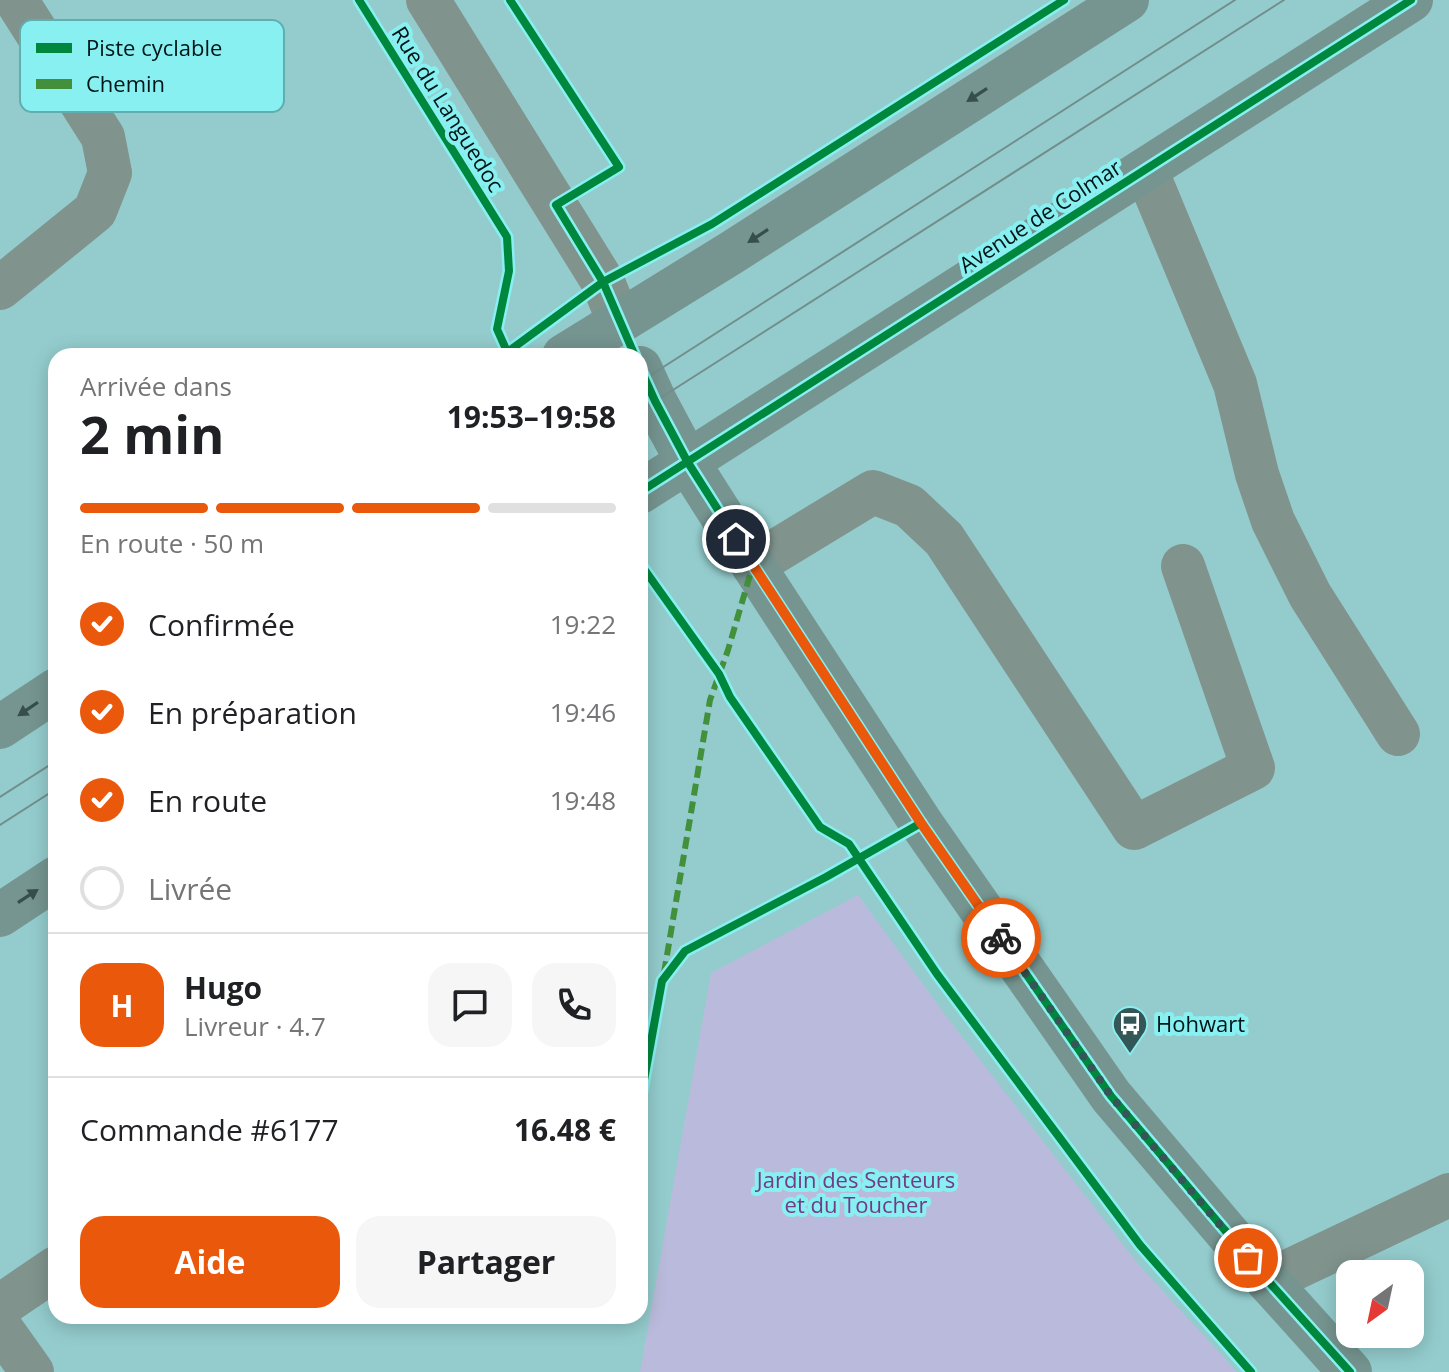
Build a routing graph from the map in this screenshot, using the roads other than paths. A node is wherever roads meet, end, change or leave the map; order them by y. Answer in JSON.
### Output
{"nodes":[{"id":1,"x":16,"y":0,"type":"edge"},
{"id":2,"x":428,"y":0,"type":"edge"},
{"id":3,"x":1411,"y":0,"type":"edge"},
{"id":4,"x":1107,"y":5,"type":"edge"},
{"id":5,"x":29,"y":20,"type":"edge"},
{"id":6,"x":87,"y":112,"type":"edge"},
{"id":7,"x":1146,"y":170,"type":"junction"},
{"id":8,"x":0,"y":288,"type":"edge"},
{"id":9,"x":627,"y":339,"type":"edge"},
{"id":10,"x":594,"y":348,"type":"edge"},
{"id":11,"x":648,"y":386,"type":"edge"},
{"id":12,"x":687,"y":461,"type":"junction"},
{"id":13,"x":648,"y":487,"type":"edge"},
{"id":14,"x":753,"y":565,"type":"junction"},
{"id":15,"x":1183,"y":566,"type":"dead end"},
{"id":16,"x":48,"y":695,"type":"edge"},
{"id":17,"x":0,"y":727,"type":"edge"},
{"id":18,"x":1398,"y":734,"type":"dead end"},
{"id":19,"x":48,"y":883,"type":"edge"},
{"id":20,"x":0,"y":915,"type":"edge"},
{"id":21,"x":1449,"y":1195,"type":"edge"},
{"id":22,"x":48,"y":1273,"type":"edge"},
{"id":23,"x":1268,"y":1281,"type":"junction"},
{"id":24,"x":0,"y":1306,"type":"edge"},
{"id":25,"x":0,"y":1327,"type":"edge"},
{"id":26,"x":32,"y":1372,"type":"edge"},
{"id":27,"x":1350,"y":1372,"type":"edge"}],
"edges":[{"from":1,"to":5,"type":"street"},
{"from":2,"to":9,"type":"street","name":"Rue du Languedoc"},
{"from":3,"to":7,"type":"main road","name":"Avenue de Colmar"},
{"from":4,"to":9,"type":"main road","one_way":true},
{"from":6,"to":8,"type":"street"},
{"from":7,"to":12,"type":"main road","name":"Avenue de Colmar"},
{"from":7,"to":18,"type":"street"},
{"from":9,"to":10,"type":"main road"},
{"from":11,"to":12,"type":"main road"},
{"from":12,"to":13,"type":"main road","name":"Avenue de Colmar"},
{"from":12,"to":14,"type":"main road"},
{"from":14,"to":15,"type":"street"},
{"from":14,"to":23,"type":"main road"},
{"from":16,"to":17,"type":"main road","one_way":true},
{"from":20,"to":19,"type":"main road","one_way":true},
{"from":21,"to":23,"type":"street"},
{"from":22,"to":24,"type":"street"},
{"from":23,"to":27,"type":"main road"},
{"from":25,"to":26,"type":"street"}]}
